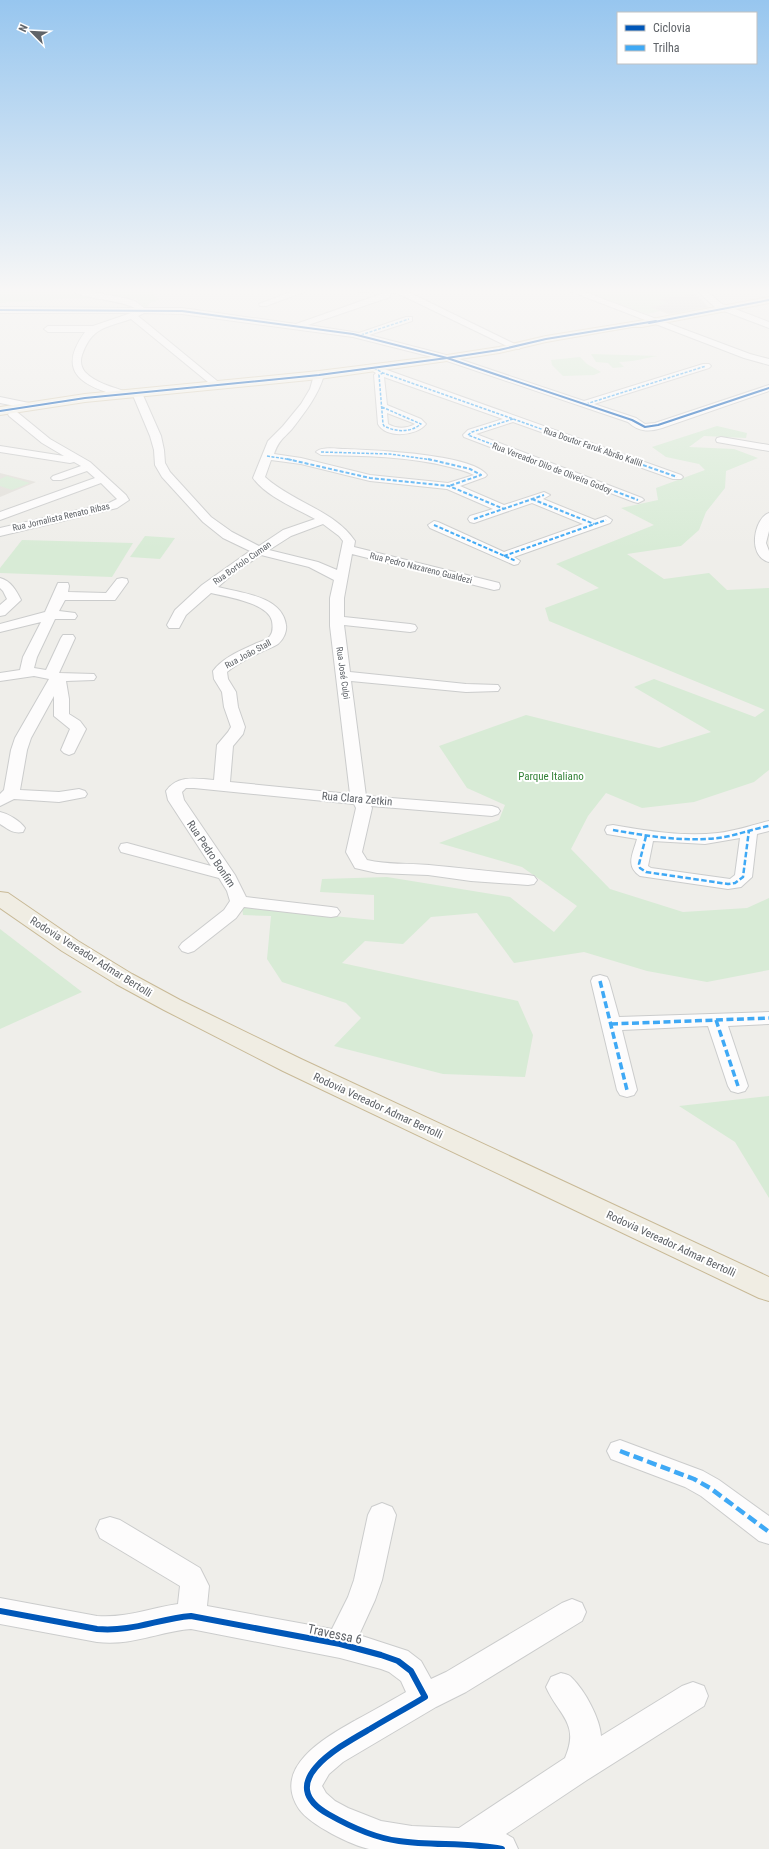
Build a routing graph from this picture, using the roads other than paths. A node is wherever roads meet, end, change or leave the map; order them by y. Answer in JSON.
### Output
{"nodes":[{"id":1,"x":84,"y":376,"type":"edge"},
{"id":2,"x":206,"y":376,"type":"edge"},
{"id":3,"x":306,"y":376,"type":"edge"},
{"id":4,"x":319,"y":376,"type":"edge"},
{"id":5,"x":379,"y":376,"type":"edge"},
{"id":6,"x":395,"y":376,"type":"edge"},
{"id":7,"x":501,"y":376,"type":"edge"},
{"id":8,"x":673,"y":376,"type":"edge"},
{"id":9,"x":217,"y":385,"type":"junction"},
{"id":10,"x":769,"y":388,"type":"edge"},
{"id":11,"x":137,"y":393,"type":"junction"},
{"id":12,"x":123,"y":394,"type":"junction"},
{"id":13,"x":0,"y":400,"type":"edge"},
{"id":14,"x":584,"y":404,"type":"junction"},
{"id":15,"x":382,"y":407,"type":"junction"},
{"id":16,"x":9,"y":412,"type":"edge"},
{"id":17,"x":513,"y":419,"type":"junction"},
{"id":18,"x":721,"y":440,"type":"dead end"},
{"id":19,"x":769,"y":448,"type":"edge"},
{"id":20,"x":0,"y":449,"type":"edge"},
{"id":21,"x":321,"y":452,"type":"dead end"},
{"id":22,"x":266,"y":457,"type":"junction"},
{"id":23,"x":85,"y":464,"type":"junction"},
{"id":24,"x":677,"y":477,"type":"dead end"},
{"id":25,"x":57,"y":478,"type":"dead end"},
{"id":26,"x":102,"y":479,"type":"junction"},
{"id":27,"x":449,"y":486,"type":"junction"},
{"id":28,"x":544,"y":495,"type":"dead end"},
{"id":29,"x":532,"y":499,"type":"junction"},
{"id":30,"x":638,"y":500,"type":"dead end"},
{"id":31,"x":504,"y":509,"type":"junction"},
{"id":32,"x":0,"y":516,"type":"edge"},
{"id":33,"x":769,"y":517,"type":"edge"},
{"id":34,"x":474,"y":519,"type":"dead end"},
{"id":35,"x":323,"y":520,"type":"junction"},
{"id":36,"x":606,"y":520,"type":"dead end"},
{"id":37,"x":594,"y":524,"type":"junction"},
{"id":38,"x":434,"y":525,"type":"dead end"},
{"id":39,"x":1,"y":530,"type":"edge"},
{"id":40,"x":348,"y":549,"type":"junction"},
{"id":41,"x":259,"y":550,"type":"junction"},
{"id":42,"x":504,"y":556,"type":"junction"},
{"id":43,"x":769,"y":558,"type":"edge"},
{"id":44,"x":516,"y":561,"type":"dead end"},
{"id":45,"x":340,"y":578,"type":"junction"},
{"id":46,"x":0,"y":582,"type":"edge"},
{"id":47,"x":122,"y":582,"type":"dead end"},
{"id":48,"x":494,"y":586,"type":"dead end"},
{"id":49,"x":207,"y":588,"type":"junction"},
{"id":50,"x":0,"y":612,"type":"edge"},
{"id":51,"x":51,"y":615,"type":"junction"},
{"id":52,"x":70,"y":616,"type":"dead end"},
{"id":53,"x":337,"y":620,"type":"junction"},
{"id":54,"x":174,"y":625,"type":"dead end"},
{"id":55,"x":0,"y":628,"type":"edge"},
{"id":56,"x":410,"y":628,"type":"dead end"},
{"id":57,"x":68,"y":638,"type":"dead end"},
{"id":58,"x":26,"y":672,"type":"junction"},
{"id":59,"x":55,"y":676,"type":"junction"},
{"id":60,"x":344,"y":676,"type":"junction"},
{"id":61,"x":0,"y":677,"type":"edge"},
{"id":62,"x":89,"y":677,"type":"dead end"},
{"id":63,"x":493,"y":688,"type":"dead end"},
{"id":64,"x":69,"y":750,"type":"dead end"},
{"id":65,"x":222,"y":785,"type":"junction"},
{"id":66,"x":79,"y":794,"type":"dead end"},
{"id":67,"x":6,"y":798,"type":"edge"},
{"id":68,"x":359,"y":800,"type":"junction"},
{"id":69,"x":492,"y":811,"type":"dead end"},
{"id":70,"x":0,"y":817,"type":"edge"},
{"id":71,"x":769,"y":826,"type":"edge"},
{"id":72,"x":17,"y":828,"type":"dead end"},
{"id":73,"x":613,"y":830,"type":"dead end"},
{"id":74,"x":749,"y":830,"type":"junction"},
{"id":75,"x":646,"y":836,"type":"junction"},
{"id":76,"x":127,"y":848,"type":"dead end"},
{"id":77,"x":226,"y":875,"type":"junction"},
{"id":78,"x":528,"y":880,"type":"dead end"},
{"id":79,"x":0,"y":898,"type":"edge"},
{"id":80,"x":239,"y":901,"type":"junction"},
{"id":81,"x":332,"y":912,"type":"dead end"},
{"id":82,"x":188,"y":947,"type":"dead end"},
{"id":83,"x":600,"y":981,"type":"dead end"},
{"id":84,"x":769,"y":1018,"type":"edge"},
{"id":85,"x":716,"y":1020,"type":"junction"},
{"id":86,"x":611,"y":1024,"type":"junction"},
{"id":87,"x":738,"y":1086,"type":"dead end"},
{"id":88,"x":627,"y":1090,"type":"dead end"},
{"id":89,"x":769,"y":1290,"type":"edge"},
{"id":90,"x":620,"y":1451,"type":"dead end"},
{"id":91,"x":382,"y":1515,"type":"dead end"},
{"id":92,"x":110,"y":1529,"type":"dead end"},
{"id":93,"x":769,"y":1532,"type":"edge"},
{"id":94,"x":0,"y":1612,"type":"edge"},
{"id":95,"x":572,"y":1612,"type":"dead end"},
{"id":96,"x":191,"y":1616,"type":"junction"},
{"id":97,"x":340,"y":1644,"type":"junction"},
{"id":98,"x":561,"y":1687,"type":"dead end"},
{"id":99,"x":693,"y":1696,"type":"dead end"},
{"id":100,"x":425,"y":1697,"type":"junction"},
{"id":101,"x":576,"y":1769,"type":"junction"},
{"id":102,"x":464,"y":1844,"type":"junction"},
{"id":103,"x":502,"y":1849,"type":"edge"}],
"edges":[{"from":1,"to":12,"type":"street"},
{"from":2,"to":9,"type":"street"},
{"from":3,"to":9,"type":"main road"},
{"from":4,"to":22,"type":"street"},
{"from":5,"to":15,"type":"street"},
{"from":6,"to":17,"type":"street","name":"Rua Doutor Faruk Abrão Kallil"},
{"from":7,"to":14,"type":"street"},
{"from":8,"to":14,"type":"street"},
{"from":9,"to":11,"type":"main road"},
{"from":10,"to":14,"type":"street"},
{"from":11,"to":12,"type":"main road"},
{"from":11,"to":41,"type":"street"},
{"from":12,"to":16,"type":"main road"},
{"from":13,"to":16,"type":"street"},
{"from":15,"to":15,"type":"street"},
{"from":16,"to":23,"type":"street"},
{"from":17,"to":24,"type":"street","name":"Rua Doutor Faruk Abrão Kallil"},
{"from":17,"to":30,"type":"street","name":"Rua Vereador Dilo de Oliveira Godoy"},
{"from":18,"to":19,"type":"street"},
{"from":20,"to":23,"type":"street"},
{"from":21,"to":27,"type":"street"},
{"from":22,"to":27,"type":"street"},
{"from":22,"to":35,"type":"street"},
{"from":23,"to":25,"type":"street"},
{"from":23,"to":26,"type":"street"},
{"from":26,"to":32,"type":"street"},
{"from":26,"to":39,"type":"street","name":"Rua Jornalista Renato Ribas"},
{"from":27,"to":31,"type":"street"},
{"from":28,"to":29,"type":"street"},
{"from":29,"to":31,"type":"street"},
{"from":29,"to":37,"type":"street"},
{"from":31,"to":34,"type":"street"},
{"from":33,"to":43,"type":"street"},
{"from":35,"to":40,"type":"street"},
{"from":35,"to":41,"type":"street","name":"Rua Bortolo Cuman"},
{"from":36,"to":37,"type":"street"},
{"from":37,"to":42,"type":"street"},
{"from":38,"to":42,"type":"street"},
{"from":40,"to":45,"type":"street","name":"Rua José Culpi"},
{"from":40,"to":48,"type":"street","name":"Rua Pedro Nazareno Gualdezi"},
{"from":41,"to":45,"type":"street"},
{"from":41,"to":49,"type":"street","name":"Rua Bortolo Cuman"},
{"from":42,"to":44,"type":"street"},
{"from":45,"to":53,"type":"street","name":"Rua José Culpi"},
{"from":46,"to":50,"type":"street"},
{"from":47,"to":51,"type":"street"},
{"from":49,"to":54,"type":"street","name":"Rua Bortolo Cuman"},
{"from":49,"to":65,"type":"street","name":"Rua João Stall"},
{"from":51,"to":52,"type":"street"},
{"from":51,"to":55,"type":"street"},
{"from":51,"to":58,"type":"street"},
{"from":53,"to":56,"type":"street"},
{"from":53,"to":60,"type":"street","name":"Rua José Culpi"},
{"from":57,"to":59,"type":"street"},
{"from":58,"to":59,"type":"street"},
{"from":58,"to":61,"type":"street"},
{"from":59,"to":62,"type":"street"},
{"from":59,"to":64,"type":"street"},
{"from":59,"to":67,"type":"street"},
{"from":60,"to":63,"type":"street"},
{"from":60,"to":68,"type":"street","name":"Rua José Culpi"},
{"from":65,"to":68,"type":"street","name":"Rua Clara Zetkin"},
{"from":65,"to":77,"type":"street","name":"Rua Pedro Bonfim"},
{"from":66,"to":67,"type":"street"},
{"from":68,"to":69,"type":"street","name":"Rua Clara Zetkin"},
{"from":68,"to":78,"type":"street","name":"Rua José Culpi"},
{"from":70,"to":72,"type":"street"},
{"from":71,"to":74,"type":"street"},
{"from":73,"to":75,"type":"street"},
{"from":74,"to":75,"type":"street"},
{"from":74,"to":75,"type":"street"},
{"from":76,"to":77,"type":"street"},
{"from":77,"to":80,"type":"street","name":"Rua Pedro Bonfim"},
{"from":79,"to":89,"type":"highway","name":"Rodovia Vereador Admar Bertolli"},
{"from":80,"to":81,"type":"street"},
{"from":80,"to":82,"type":"street","name":"Rua Pedro Bonfim"},
{"from":83,"to":86,"type":"street"},
{"from":84,"to":85,"type":"street"},
{"from":85,"to":86,"type":"street"},
{"from":85,"to":87,"type":"street"},
{"from":86,"to":88,"type":"street"},
{"from":90,"to":93,"type":"street"},
{"from":91,"to":97,"type":"street"},
{"from":92,"to":96,"type":"street"},
{"from":94,"to":96,"type":"street","name":"Travessa 6"},
{"from":95,"to":100,"type":"street"},
{"from":96,"to":97,"type":"street","name":"Travessa 6"},
{"from":97,"to":100,"type":"street","name":"Travessa 6"},
{"from":98,"to":101,"type":"street"},
{"from":99,"to":101,"type":"street"},
{"from":100,"to":102,"type":"street"},
{"from":101,"to":102,"type":"street"},
{"from":102,"to":103,"type":"street"}]}
